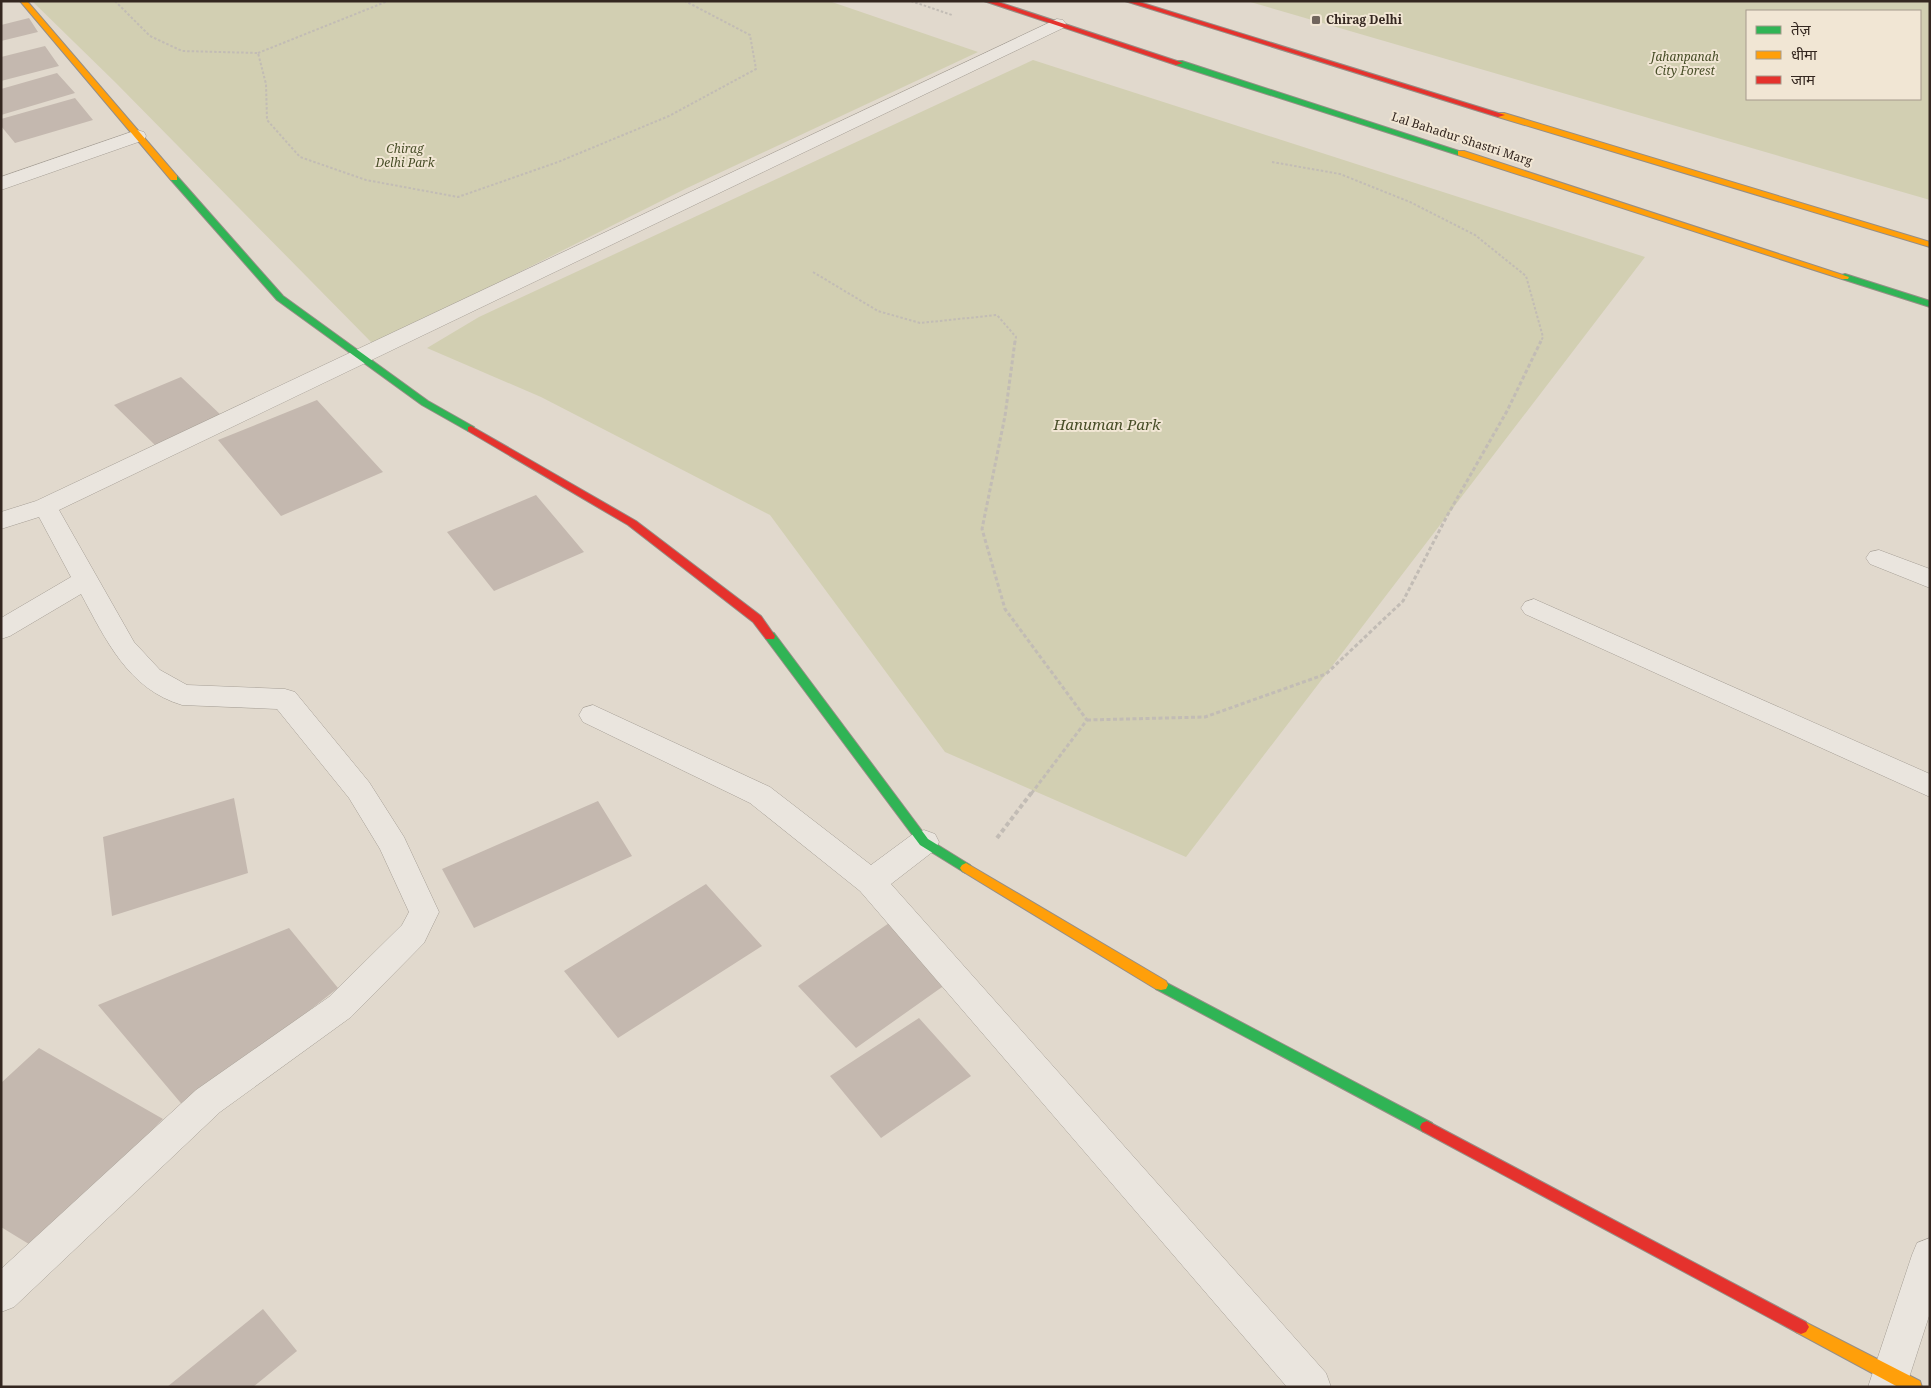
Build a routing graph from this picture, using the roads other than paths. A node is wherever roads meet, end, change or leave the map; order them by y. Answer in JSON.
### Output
{"nodes":[{"id":1,"x":24,"y":1,"type":"edge"},
{"id":2,"x":987,"y":1,"type":"edge"},
{"id":3,"x":1128,"y":1,"type":"edge"},
{"id":4,"x":1057,"y":24,"type":"junction"},
{"id":5,"x":137,"y":136,"type":"junction"},
{"id":6,"x":1,"y":184,"type":"edge"},
{"id":7,"x":1930,"y":245,"type":"edge"},
{"id":8,"x":1930,"y":304,"type":"edge"},
{"id":9,"x":360,"y":357,"type":"junction"},
{"id":10,"x":45,"y":507,"type":"junction"},
{"id":11,"x":1,"y":521,"type":"edge"},
{"id":12,"x":1879,"y":558,"type":"dead end"},
{"id":13,"x":1930,"y":579,"type":"edge"},
{"id":14,"x":86,"y":580,"type":"junction"},
{"id":15,"x":1534,"y":608,"type":"dead end"},
{"id":16,"x":1,"y":630,"type":"edge"},
{"id":17,"x":593,"y":714,"type":"dead end"},
{"id":18,"x":1930,"y":786,"type":"edge"},
{"id":19,"x":924,"y":842,"type":"junction"},
{"id":20,"x":871,"y":882,"type":"junction"},
{"id":21,"x":1930,"y":1255,"type":"edge"},
{"id":22,"x":1,"y":1294,"type":"edge"},
{"id":23,"x":1898,"y":1382,"type":"edge"},
{"id":24,"x":1312,"y":1387,"type":"edge"}],
"edges":[{"from":1,"to":5,"type":"street"},
{"from":2,"to":4,"type":"street","name":"Lal Bahadur Shastri Marg"},
{"from":3,"to":7,"type":"street"},
{"from":4,"to":8,"type":"street","name":"Lal Bahadur Shastri Marg"},
{"from":4,"to":9,"type":"street"},
{"from":5,"to":6,"type":"street"},
{"from":5,"to":9,"type":"street"},
{"from":9,"to":10,"type":"street"},
{"from":9,"to":19,"type":"street"},
{"from":10,"to":11,"type":"street"},
{"from":10,"to":14,"type":"street"},
{"from":12,"to":13,"type":"street"},
{"from":14,"to":16,"type":"street"},
{"from":14,"to":22,"type":"street"},
{"from":15,"to":18,"type":"street"},
{"from":17,"to":20,"type":"street"},
{"from":19,"to":20,"type":"street"},
{"from":19,"to":23,"type":"street"},
{"from":20,"to":24,"type":"street"},
{"from":21,"to":23,"type":"street"}]}
